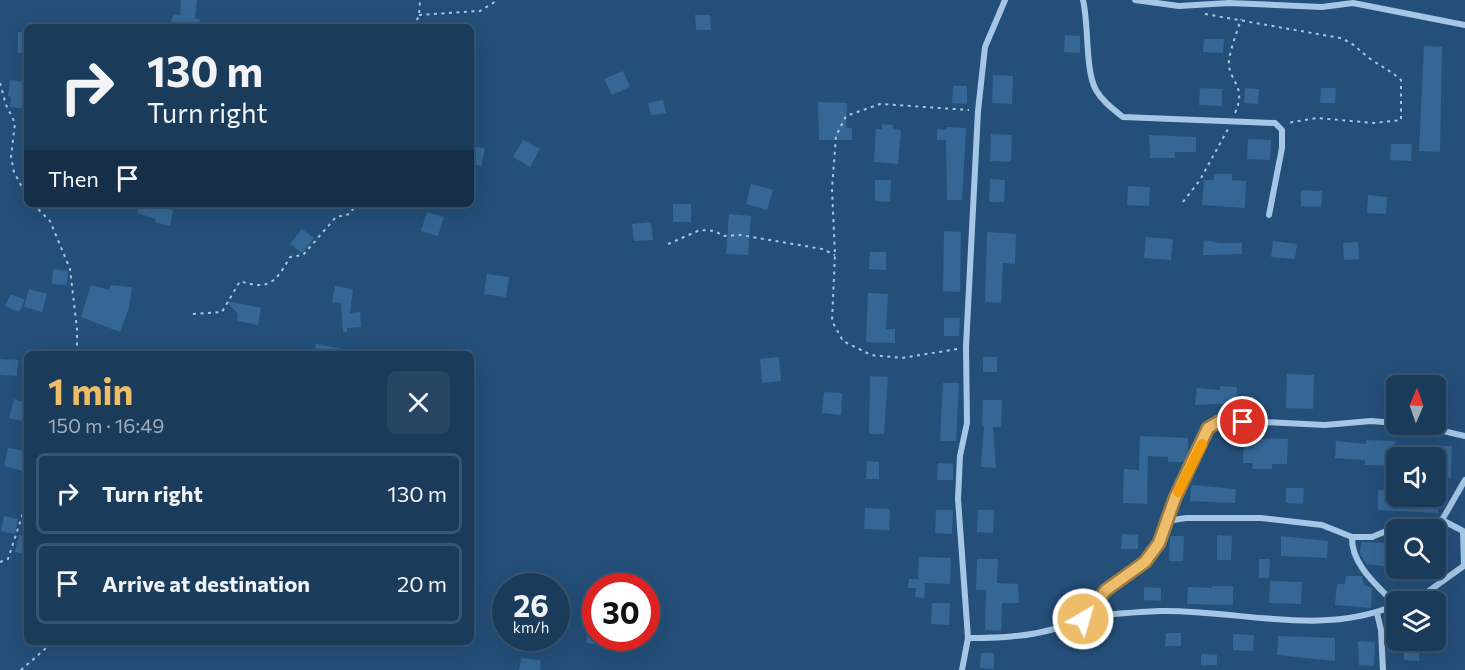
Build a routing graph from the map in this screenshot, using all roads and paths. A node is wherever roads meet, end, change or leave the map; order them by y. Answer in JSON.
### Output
{"nodes":[{"id":1,"x":420,"y":0,"type":"edge"},
{"id":2,"x":498,"y":0,"type":"edge"},
{"id":3,"x":1005,"y":0,"type":"edge"},
{"id":4,"x":1083,"y":0,"type":"edge"},
{"id":5,"x":1135,"y":0,"type":"edge"},
{"id":6,"x":1199,"y":14,"type":"dead end"},
{"id":7,"x":419,"y":15,"type":"junction"},
{"id":8,"x":1241,"y":19,"type":"junction"},
{"id":9,"x":415,"y":24,"type":"edge"},
{"id":10,"x":1465,"y":25,"type":"edge"},
{"id":11,"x":0,"y":83,"type":"edge"},
{"id":12,"x":978,"y":111,"type":"junction"},
{"id":13,"x":1230,"y":123,"type":"junction"},
{"id":14,"x":1275,"y":123,"type":"junction"},
{"id":15,"x":24,"y":191,"type":"edge"},
{"id":16,"x":1183,"y":202,"type":"dead end"},
{"id":17,"x":36,"y":207,"type":"edge"},
{"id":18,"x":354,"y":207,"type":"edge"},
{"id":19,"x":1269,"y":215,"type":"dead end"},
{"id":20,"x":668,"y":244,"type":"dead end"},
{"id":21,"x":835,"y":255,"type":"junction"},
{"id":22,"x":193,"y":314,"type":"dead end"},
{"id":23,"x":966,"y":347,"type":"junction"},
{"id":24,"x":80,"y":351,"type":"edge"},
{"id":25,"x":1386,"y":422,"type":"edge"},
{"id":26,"x":1446,"y":432,"type":"edge"},
{"id":27,"x":1464,"y":438,"type":"edge"},
{"id":28,"x":1465,"y":480,"type":"edge"},
{"id":29,"x":24,"y":512,"type":"edge"},
{"id":30,"x":1443,"y":519,"type":"edge"},
{"id":31,"x":1167,"y":521,"type":"junction"},
{"id":32,"x":1446,"y":522,"type":"edge"},
{"id":33,"x":1386,"y":531,"type":"edge"},
{"id":34,"x":1352,"y":537,"type":"junction"},
{"id":35,"x":0,"y":562,"type":"edge"},
{"id":36,"x":1465,"y":565,"type":"edge"},
{"id":37,"x":1429,"y":591,"type":"edge"},
{"id":38,"x":1386,"y":594,"type":"edge"},
{"id":39,"x":1386,"y":609,"type":"edge"},
{"id":40,"x":1377,"y":613,"type":"junction"},
{"id":41,"x":1083,"y":619,"type":"junction"},
{"id":42,"x":968,"y":638,"type":"junction"},
{"id":43,"x":50,"y":645,"type":"edge"},
{"id":44,"x":21,"y":670,"type":"edge"},
{"id":45,"x":962,"y":670,"type":"edge"},
{"id":46,"x":1383,"y":670,"type":"edge"}],
"edges":[{"from":1,"to":7,"type":"path"},
{"from":2,"to":7,"type":"path"},
{"from":3,"to":12,"type":"street"},
{"from":4,"to":13,"type":"street"},
{"from":5,"to":10,"type":"street"},
{"from":6,"to":8,"type":"path"},
{"from":7,"to":9,"type":"path"},
{"from":8,"to":13,"type":"path"},
{"from":8,"to":14,"type":"path"},
{"from":11,"to":15,"type":"path"},
{"from":12,"to":21,"type":"path"},
{"from":12,"to":23,"type":"street"},
{"from":13,"to":14,"type":"street"},
{"from":13,"to":16,"type":"path"},
{"from":14,"to":19,"type":"street"},
{"from":17,"to":24,"type":"path"},
{"from":18,"to":22,"type":"path"},
{"from":20,"to":21,"type":"path"},
{"from":21,"to":23,"type":"path"},
{"from":23,"to":42,"type":"street"},
{"from":25,"to":31,"type":"street"},
{"from":26,"to":27,"type":"street"},
{"from":28,"to":30,"type":"street"},
{"from":29,"to":35,"type":"path"},
{"from":31,"to":34,"type":"street"},
{"from":31,"to":41,"type":"street"},
{"from":32,"to":36,"type":"street"},
{"from":33,"to":34,"type":"street"},
{"from":34,"to":38,"type":"street"},
{"from":36,"to":37,"type":"street"},
{"from":39,"to":40,"type":"street"},
{"from":40,"to":41,"type":"street"},
{"from":40,"to":46,"type":"street"},
{"from":41,"to":42,"type":"street"},
{"from":42,"to":45,"type":"street"},
{"from":43,"to":44,"type":"path"}]}
